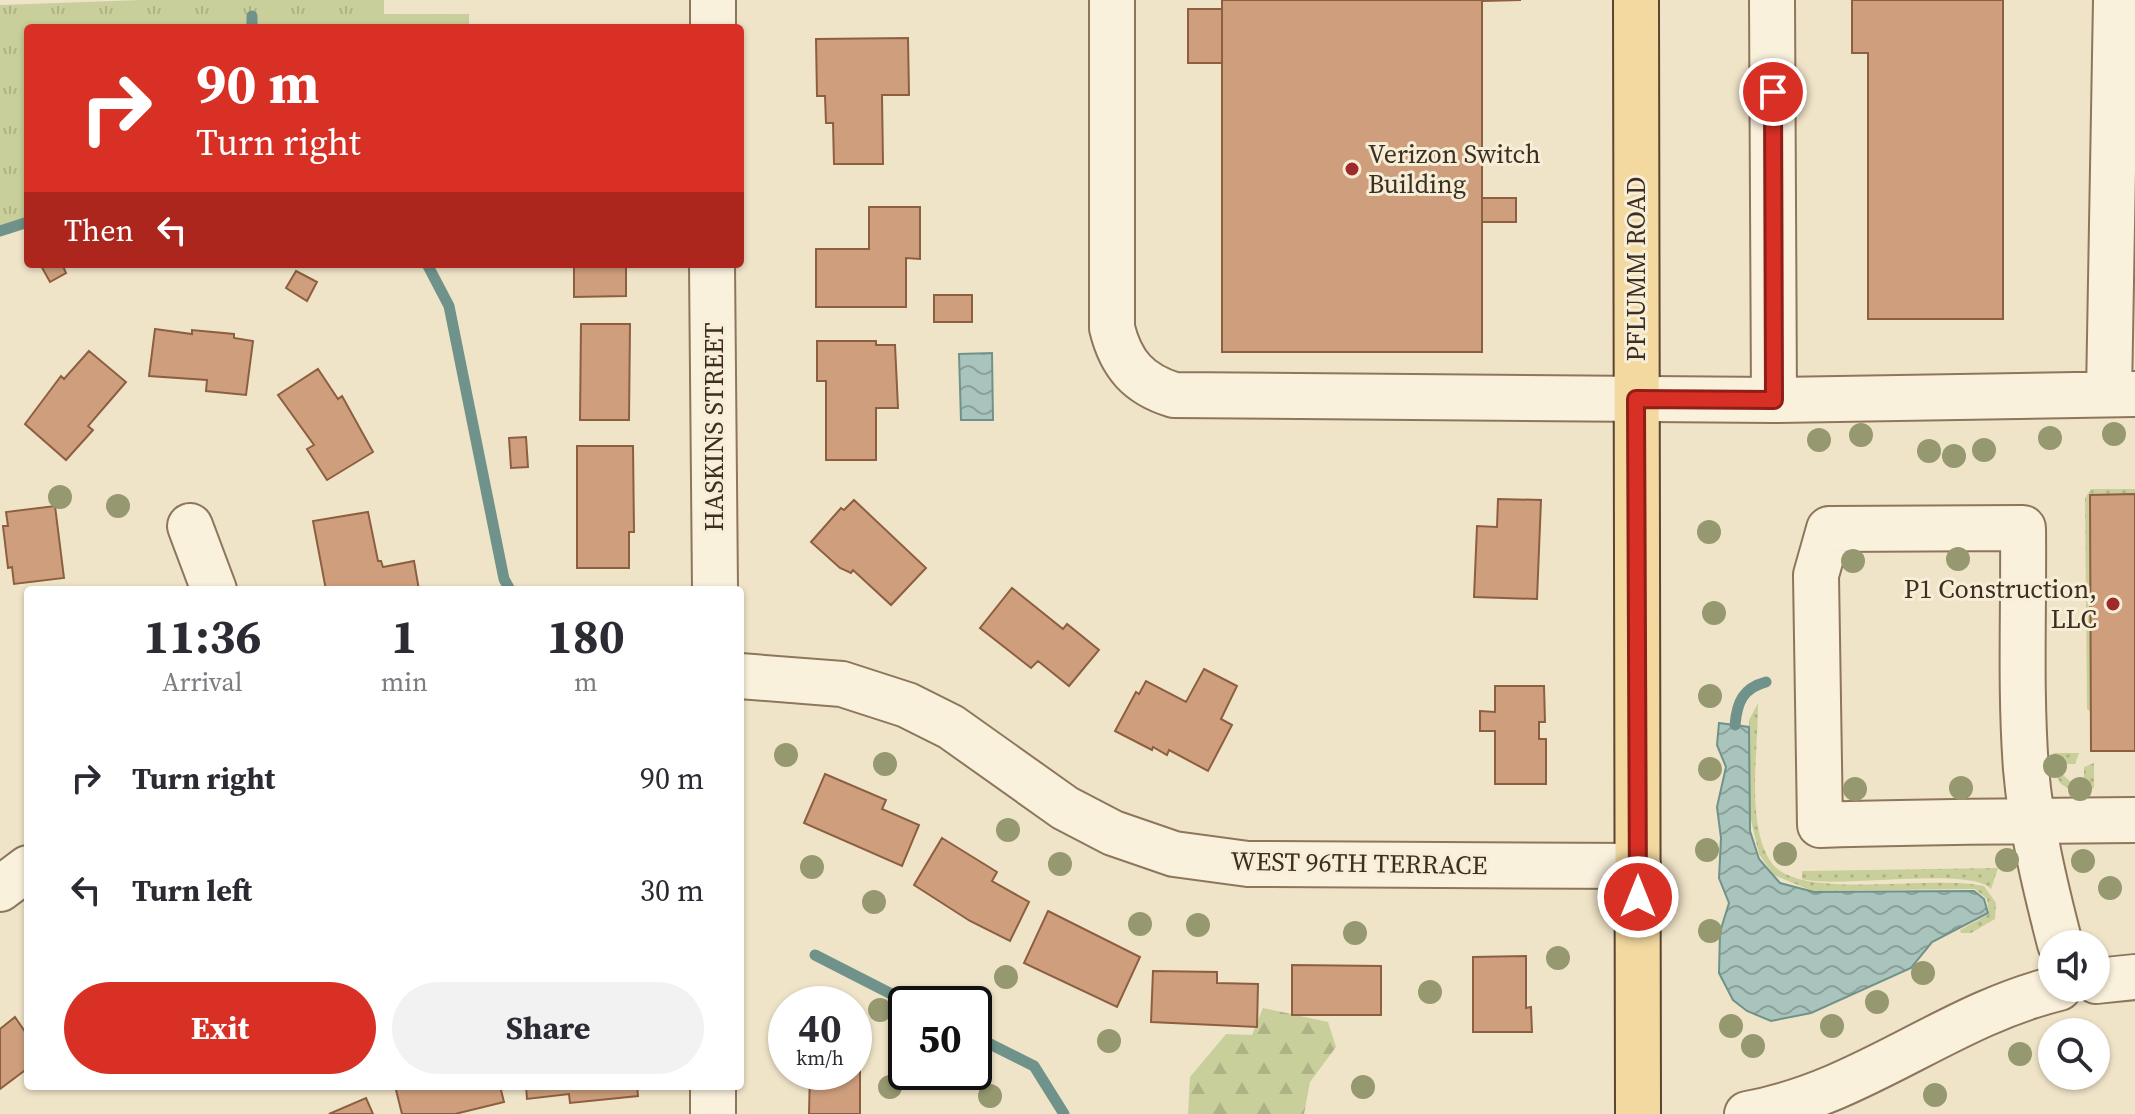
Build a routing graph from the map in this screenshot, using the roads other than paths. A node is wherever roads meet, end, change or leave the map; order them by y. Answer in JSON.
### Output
{"nodes":[{"id":1,"x":713,"y":0,"type":"edge"},
{"id":2,"x":1112,"y":0,"type":"edge"},
{"id":3,"x":1636,"y":0,"type":"edge"},
{"id":4,"x":1772,"y":0,"type":"edge"},
{"id":5,"x":2116,"y":0,"type":"edge"},
{"id":6,"x":713,"y":24,"type":"edge"},
{"id":7,"x":712,"y":268,"type":"edge"},
{"id":8,"x":2122,"y":394,"type":"edge"},
{"id":9,"x":1636,"y":399,"type":"junction"},
{"id":10,"x":1774,"y":400,"type":"junction"},
{"id":11,"x":190,"y":526,"type":"dead end"},
{"id":12,"x":212,"y":586,"type":"edge"},
{"id":13,"x":715,"y":586,"type":"edge"},
{"id":14,"x":744,"y":676,"type":"edge"},
{"id":15,"x":2033,"y":820,"type":"junction"},
{"id":16,"x":2135,"y":820,"type":"edge"},
{"id":17,"x":1638,"y":866,"type":"junction"},
{"id":18,"x":24,"y":871,"type":"edge"},
{"id":19,"x":0,"y":889,"type":"edge"},
{"id":20,"x":2056,"y":930,"type":"edge"},
{"id":21,"x":2135,"y":977,"type":"edge"},
{"id":22,"x":2110,"y":980,"type":"edge"},
{"id":23,"x":2038,"y":994,"type":"edge"},
{"id":24,"x":713,"y":1090,"type":"edge"},
{"id":25,"x":713,"y":1114,"type":"edge"},
{"id":26,"x":1638,"y":1114,"type":"edge"},
{"id":27,"x":1747,"y":1114,"type":"edge"}],
"edges":[{"from":1,"to":6,"type":"street"},
{"from":2,"to":9,"type":"street"},
{"from":3,"to":9,"type":"main road","name":"PFLUMM ROAD"},
{"from":4,"to":10,"type":"street"},
{"from":5,"to":8,"type":"street"},
{"from":7,"to":13,"type":"street","name":"HASKINS STREET"},
{"from":8,"to":10,"type":"street"},
{"from":9,"to":10,"type":"street"},
{"from":9,"to":17,"type":"main road","name":"PFLUMM ROAD"},
{"from":11,"to":12,"type":"street"},
{"from":14,"to":17,"type":"street","name":"WEST 96TH TERRACE"},
{"from":15,"to":15,"type":"street"},
{"from":15,"to":16,"type":"street"},
{"from":15,"to":20,"type":"street"},
{"from":17,"to":26,"type":"main road","name":"PFLUMM ROAD"},
{"from":18,"to":19,"type":"street"},
{"from":21,"to":22,"type":"street"},
{"from":23,"to":27,"type":"street"},
{"from":24,"to":25,"type":"street"}]}
